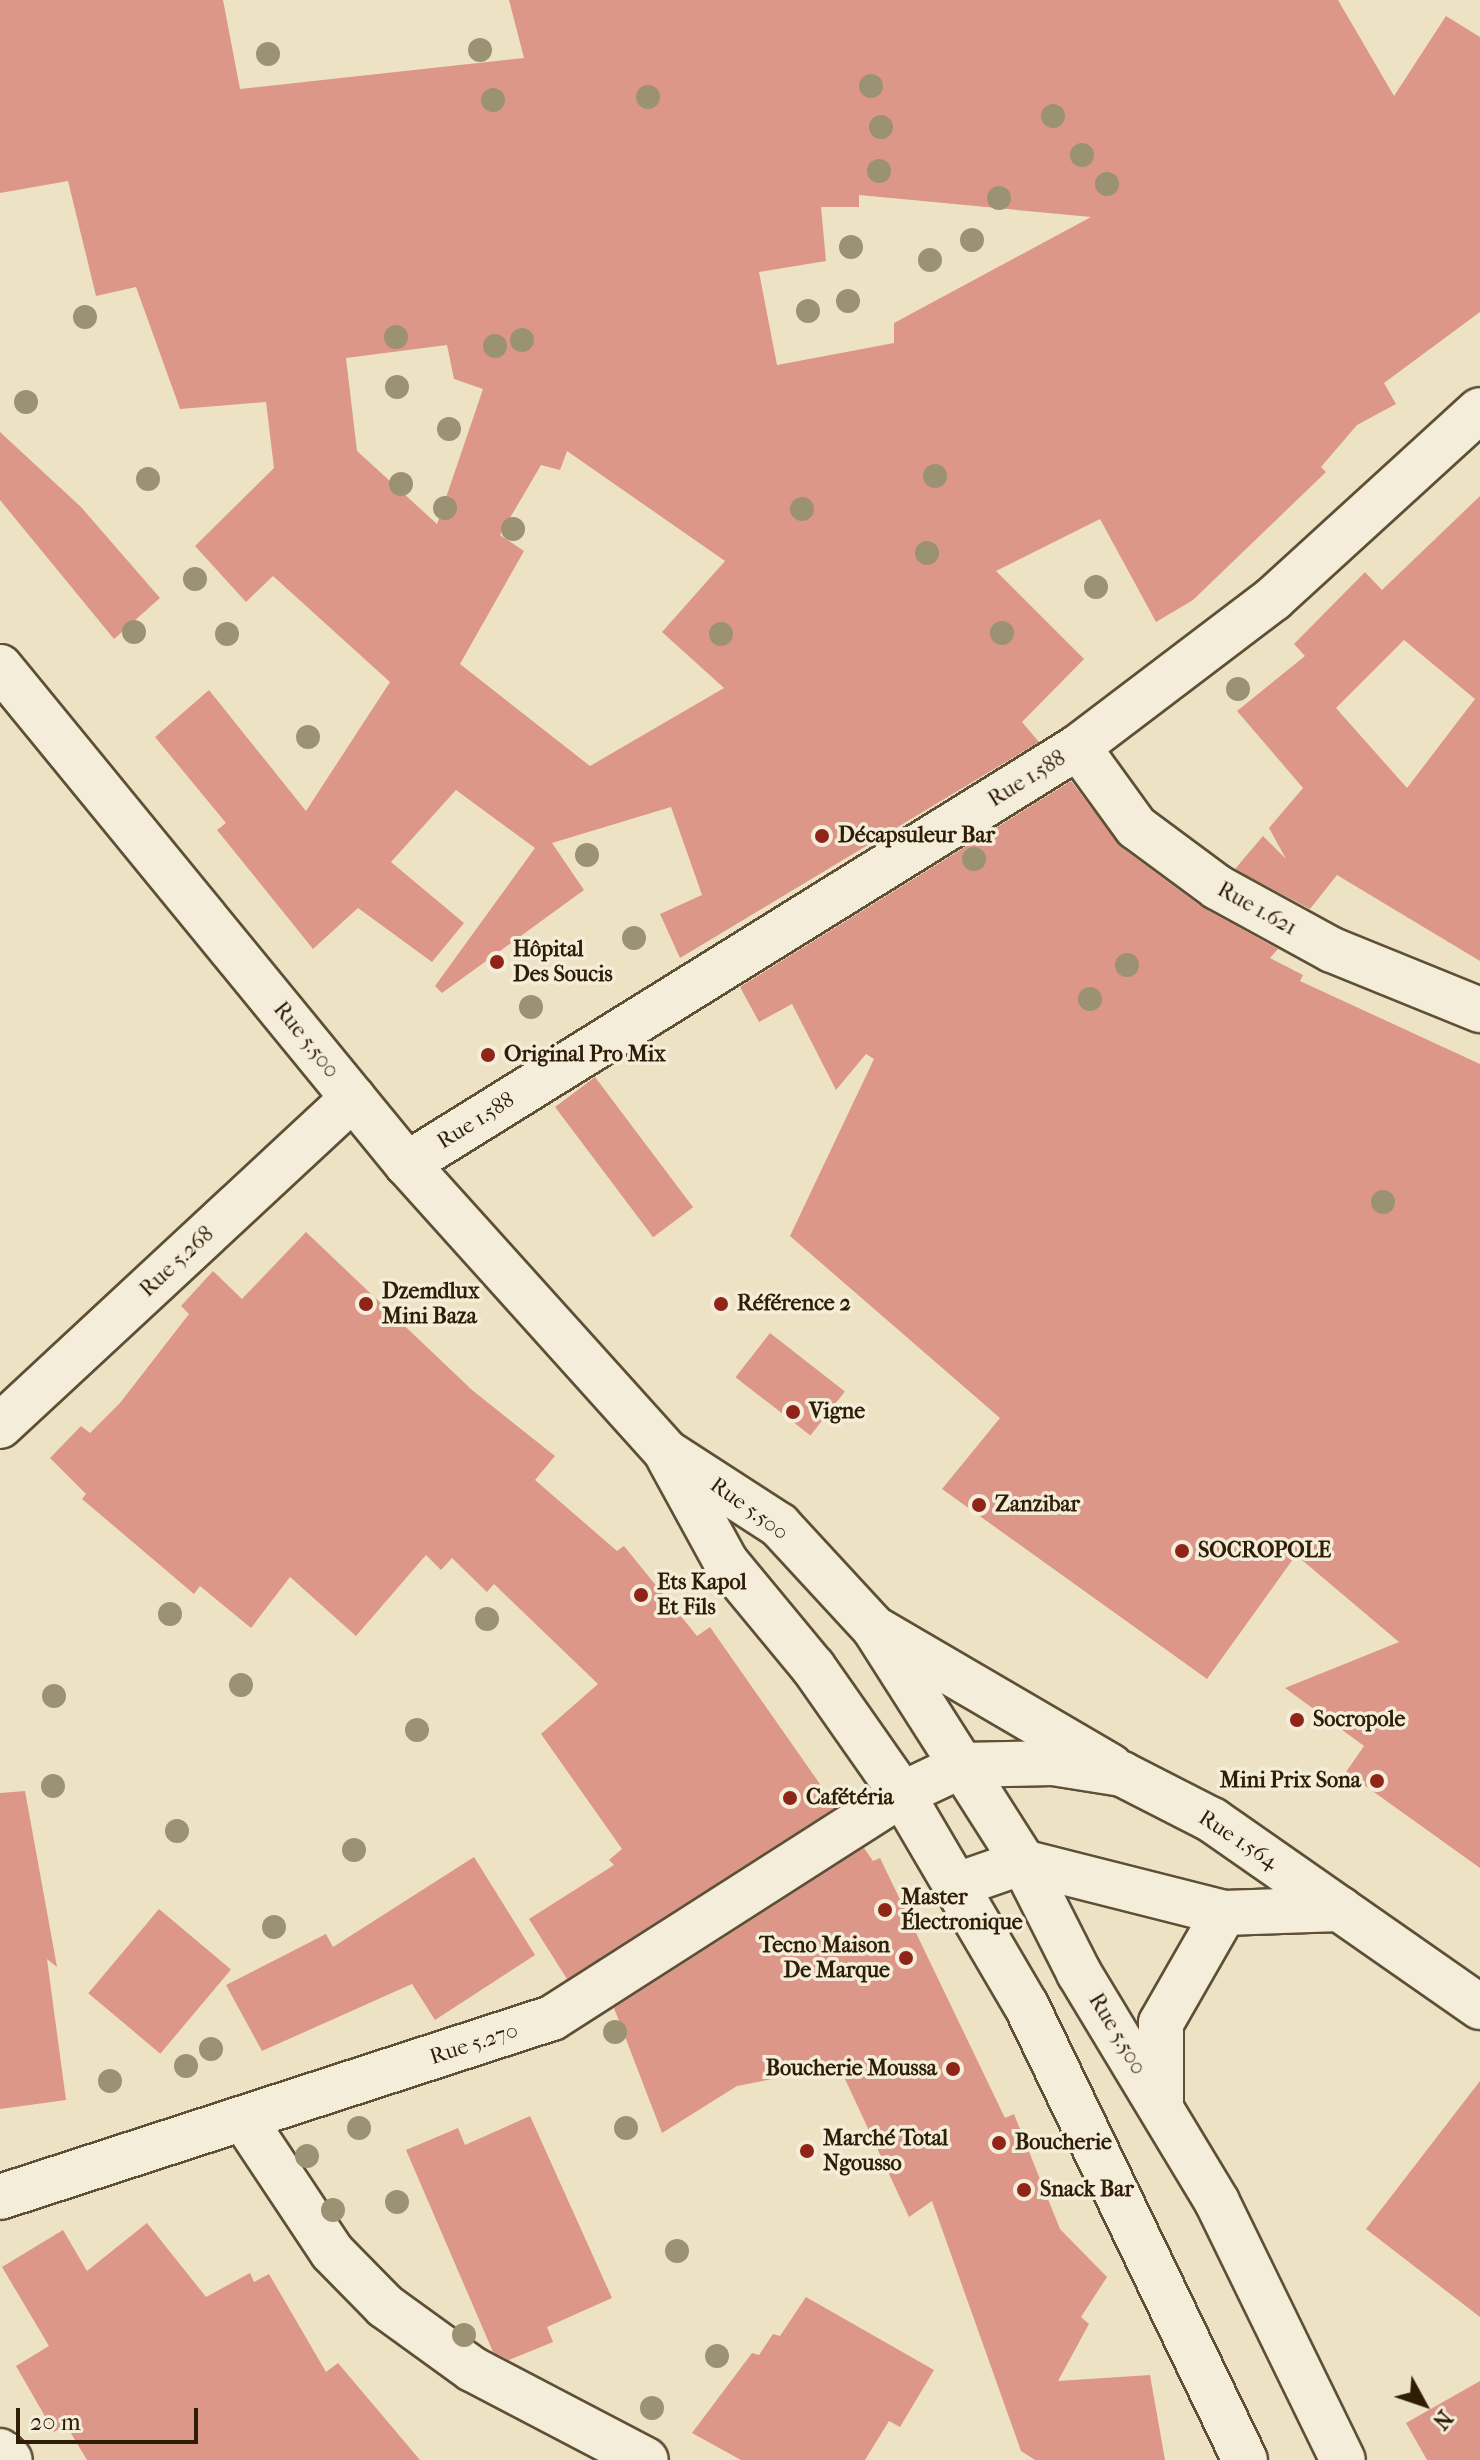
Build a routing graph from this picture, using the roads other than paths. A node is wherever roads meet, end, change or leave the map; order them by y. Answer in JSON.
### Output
{"nodes":[{"id":1,"x":1480,"y":410,"type":"edge"},
{"id":2,"x":0,"y":667,"type":"edge"},
{"id":3,"x":1078,"y":747,"type":"junction"},
{"id":4,"x":1480,"y":1010,"type":"edge"},
{"id":5,"x":353,"y":1098,"type":"junction"},
{"id":6,"x":407,"y":1164,"type":"junction"},
{"id":7,"x":0,"y":1426,"type":"edge"},
{"id":8,"x":666,"y":1452,"type":"junction"},
{"id":9,"x":874,"y":1628,"type":"junction"},
{"id":10,"x":963,"y":1765,"type":"junction"},
{"id":11,"x":1122,"y":1774,"type":"junction"},
{"id":12,"x":902,"y":1794,"type":"junction"},
{"id":13,"x":1023,"y":1862,"type":"junction"},
{"id":14,"x":957,"y":1885,"type":"junction"},
{"id":15,"x":1340,"y":1909,"type":"junction"},
{"id":16,"x":1224,"y":1913,"type":"junction"},
{"id":17,"x":1480,"y":2007,"type":"edge"},
{"id":18,"x":1161,"y":2105,"type":"junction"},
{"id":19,"x":245,"y":2121,"type":"junction"},
{"id":20,"x":0,"y":2197,"type":"edge"},
{"id":21,"x":0,"y":2451,"type":"edge"},
{"id":22,"x":10,"y":2460,"type":"edge"},
{"id":23,"x":646,"y":2460,"type":"edge"},
{"id":24,"x":1245,"y":2460,"type":"edge"},
{"id":25,"x":1343,"y":2460,"type":"edge"}],
"edges":[{"from":1,"to":3,"type":"main road","name":"Rue 1.588"},
{"from":2,"to":5,"type":"main road","name":"Rue 5.500"},
{"from":3,"to":4,"type":"main road","name":"Rue 1.621"},
{"from":3,"to":6,"type":"main road","name":"Rue 1.588"},
{"from":5,"to":6,"type":"main road","name":"Rue 5.500"},
{"from":5,"to":7,"type":"main road","name":"Rue 5.268"},
{"from":6,"to":8,"type":"main road","name":"Rue 5.500"},
{"from":8,"to":9,"type":"main road","name":"Rue 5.500"},
{"from":8,"to":12,"type":"main road"},
{"from":9,"to":10,"type":"main road","name":"Rue 5.500"},
{"from":9,"to":11,"type":"main road"},
{"from":10,"to":11,"type":"main road","name":"Rue 1.564"},
{"from":10,"to":12,"type":"main road","name":"Rue 5.270"},
{"from":10,"to":13,"type":"main road","name":"Rue 5.500"},
{"from":11,"to":15,"type":"main road","name":"Rue 1.564"},
{"from":12,"to":14,"type":"main road"},
{"from":12,"to":19,"type":"main road","name":"Rue 5.270"},
{"from":13,"to":14,"type":"main road"},
{"from":13,"to":16,"type":"main road"},
{"from":13,"to":18,"type":"main road","name":"Rue 5.500"},
{"from":14,"to":24,"type":"main road"},
{"from":15,"to":16,"type":"main road"},
{"from":15,"to":17,"type":"main road","name":"Rue 1.564"},
{"from":16,"to":18,"type":"main road"},
{"from":18,"to":25,"type":"main road","name":"Rue 5.500"},
{"from":19,"to":20,"type":"main road","name":"Rue 5.270"},
{"from":19,"to":23,"type":"main road"},
{"from":21,"to":22,"type":"main road"}]}
